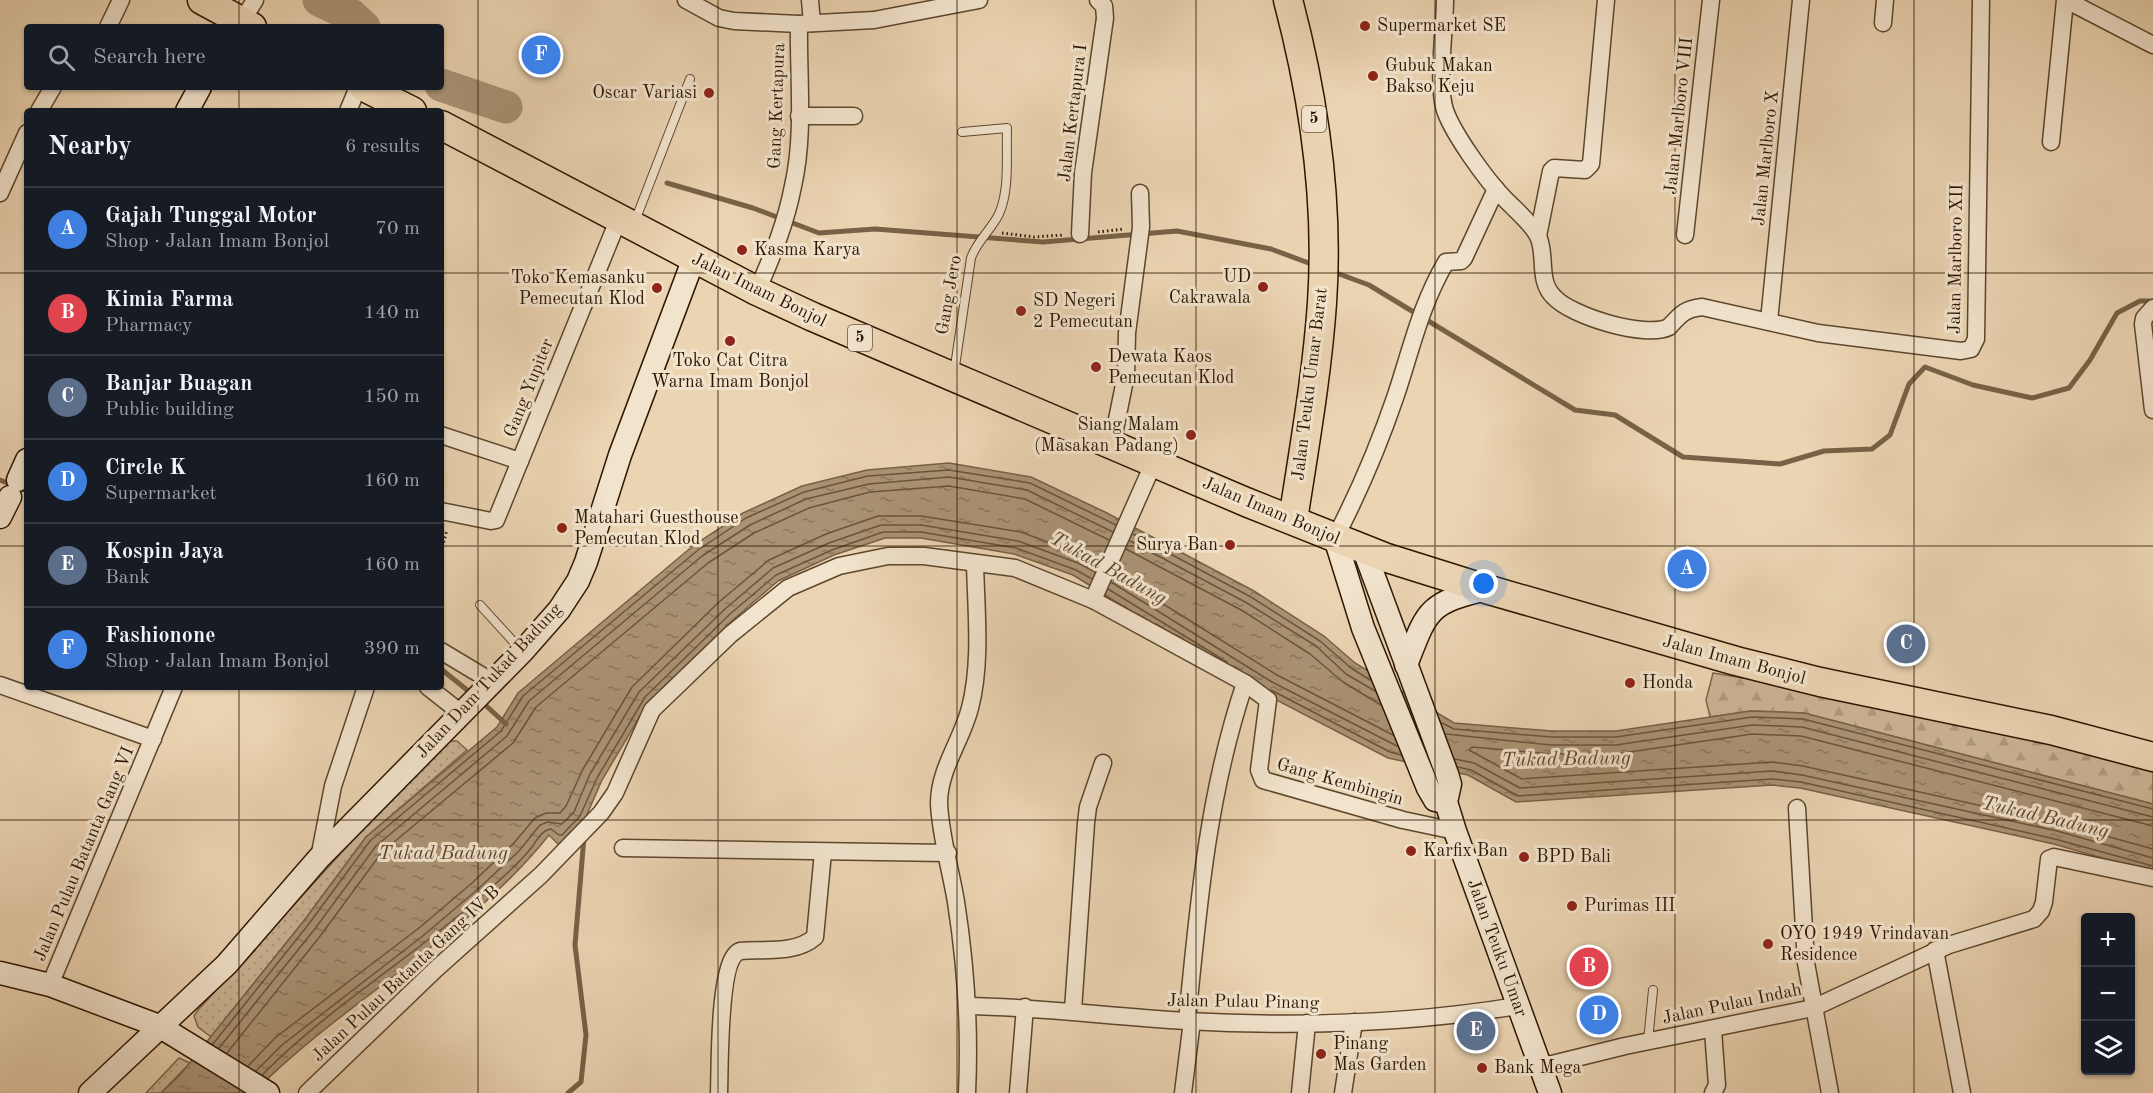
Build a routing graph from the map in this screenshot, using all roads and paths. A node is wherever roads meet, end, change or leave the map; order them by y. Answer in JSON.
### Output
{"nodes":[{"id":1,"x":122,"y":0,"type":"edge"},
{"id":2,"x":202,"y":0,"type":"edge"},
{"id":3,"x":686,"y":0,"type":"edge"},
{"id":4,"x":719,"y":0,"type":"edge"},
{"id":5,"x":810,"y":0,"type":"edge"},
{"id":6,"x":979,"y":0,"type":"edge"},
{"id":7,"x":1098,"y":0,"type":"edge"},
{"id":8,"x":1288,"y":0,"type":"edge"},
{"id":9,"x":1445,"y":0,"type":"edge"},
{"id":10,"x":1606,"y":0,"type":"edge"},
{"id":11,"x":1711,"y":0,"type":"edge"},
{"id":12,"x":1801,"y":0,"type":"edge"},
{"id":13,"x":1885,"y":0,"type":"edge"},
{"id":14,"x":1981,"y":0,"type":"edge"},
{"id":15,"x":2066,"y":0,"type":"edge"},
{"id":16,"x":2088,"y":5,"type":"edge"},
{"id":17,"x":719,"y":18,"type":"junction"},
{"id":18,"x":244,"y":19,"type":"edge"},
{"id":19,"x":110,"y":24,"type":"edge"},
{"id":20,"x":805,"y":24,"type":"junction"},
{"id":21,"x":1883,"y":24,"type":"dead end"},
{"id":22,"x":2153,"y":45,"type":"edge"},
{"id":23,"x":690,"y":79,"type":"dead end"},
{"id":24,"x":51,"y":90,"type":"edge"},
{"id":25,"x":198,"y":90,"type":"edge"},
{"id":26,"x":357,"y":90,"type":"edge"},
{"id":27,"x":370,"y":90,"type":"edge"},
{"id":28,"x":41,"y":108,"type":"edge"},
{"id":29,"x":190,"y":108,"type":"edge"},
{"id":30,"x":349,"y":108,"type":"edge"},
{"id":31,"x":406,"y":108,"type":"edge"},
{"id":32,"x":799,"y":116,"type":"junction"},
{"id":33,"x":854,"y":116,"type":"dead end"},
{"id":34,"x":444,"y":127,"type":"edge"},
{"id":35,"x":962,"y":132,"type":"dead end"},
{"id":36,"x":24,"y":137,"type":"edge"},
{"id":37,"x":2051,"y":142,"type":"dead end"},
{"id":38,"x":5,"y":165,"type":"edge"},
{"id":39,"x":1496,"y":189,"type":"junction"},
{"id":40,"x":0,"y":193,"type":"edge"},
{"id":41,"x":1140,"y":193,"type":"dead end"},
{"id":42,"x":626,"y":222,"type":"junction"},
{"id":43,"x":1080,"y":234,"type":"dead end"},
{"id":44,"x":1685,"y":235,"type":"dead end"},
{"id":45,"x":1538,"y":236,"type":"junction"},
{"id":46,"x":694,"y":258,"type":"junction"},
{"id":47,"x":757,"y":291,"type":"junction"},
{"id":48,"x":2150,"y":311,"type":"edge"},
{"id":49,"x":1769,"y":321,"type":"junction"},
{"id":50,"x":954,"y":376,"type":"junction"},
{"id":51,"x":2153,"y":410,"type":"edge"},
{"id":52,"x":444,"y":436,"type":"edge"},
{"id":53,"x":1112,"y":444,"type":"junction"},
{"id":54,"x":520,"y":461,"type":"junction"},
{"id":55,"x":1154,"y":462,"type":"junction"},
{"id":56,"x":446,"y":512,"type":"edge"},
{"id":57,"x":1293,"y":520,"type":"junction"},
{"id":58,"x":444,"y":528,"type":"edge"},
{"id":59,"x":1335,"y":538,"type":"junction"},
{"id":60,"x":1364,"y":550,"type":"junction"},
{"id":61,"x":975,"y":563,"type":"junction"},
{"id":62,"x":1486,"y":589,"type":"junction"},
{"id":63,"x":1094,"y":598,"type":"junction"},
{"id":64,"x":480,"y":605,"type":"dead end"},
{"id":65,"x":522,"y":652,"type":"junction"},
{"id":66,"x":444,"y":653,"type":"edge"},
{"id":67,"x":1407,"y":668,"type":"junction"},
{"id":68,"x":489,"y":683,"type":"junction"},
{"id":69,"x":1245,"y":683,"type":"junction"},
{"id":70,"x":0,"y":685,"type":"edge"},
{"id":71,"x":173,"y":690,"type":"edge"},
{"id":72,"x":365,"y":690,"type":"edge"},
{"id":73,"x":434,"y":690,"type":"edge"},
{"id":74,"x":466,"y":707,"type":"junction"},
{"id":75,"x":153,"y":739,"type":"junction"},
{"id":76,"x":2153,"y":757,"type":"edge"},
{"id":77,"x":1103,"y":763,"type":"dead end"},
{"id":78,"x":1446,"y":802,"type":"junction"},
{"id":79,"x":1797,"y":808,"type":"dead end"},
{"id":80,"x":601,"y":813,"type":"joint"},
{"id":81,"x":1455,"y":831,"type":"junction"},
{"id":82,"x":623,"y":848,"type":"dead end"},
{"id":83,"x":823,"y":852,"type":"junction"},
{"id":84,"x":948,"y":853,"type":"junction"},
{"id":85,"x":319,"y":858,"type":"junction"},
{"id":86,"x":2153,"y":878,"type":"edge"},
{"id":87,"x":1935,"y":950,"type":"junction"},
{"id":88,"x":0,"y":973,"type":"edge"},
{"id":89,"x":50,"y":985,"type":"junction"},
{"id":90,"x":1653,"y":990,"type":"dead end"},
{"id":91,"x":968,"y":1006,"type":"junction"},
{"id":92,"x":1517,"y":1006,"type":"junction"},
{"id":93,"x":1025,"y":1007,"type":"junction"},
{"id":94,"x":1813,"y":1008,"type":"junction"},
{"id":95,"x":1073,"y":1010,"type":"junction"},
{"id":96,"x":1189,"y":1021,"type":"junction"},
{"id":97,"x":1307,"y":1023,"type":"junction"},
{"id":98,"x":1354,"y":1023,"type":"junction"},
{"id":99,"x":159,"y":1026,"type":"junction"},
{"id":100,"x":1713,"y":1029,"type":"junction"},
{"id":101,"x":1648,"y":1041,"type":"junction"},
{"id":102,"x":1540,"y":1068,"type":"junction"},
{"id":103,"x":90,"y":1093,"type":"edge"},
{"id":104,"x":267,"y":1093,"type":"edge"},
{"id":105,"x":307,"y":1093,"type":"edge"},
{"id":106,"x":719,"y":1093,"type":"edge"},
{"id":107,"x":967,"y":1093,"type":"edge"},
{"id":108,"x":1018,"y":1093,"type":"edge"},
{"id":109,"x":1183,"y":1093,"type":"edge"},
{"id":110,"x":1300,"y":1093,"type":"edge"},
{"id":111,"x":1343,"y":1093,"type":"edge"},
{"id":112,"x":1550,"y":1093,"type":"edge"},
{"id":113,"x":1713,"y":1093,"type":"edge"},
{"id":114,"x":1830,"y":1093,"type":"edge"},
{"id":115,"x":1962,"y":1093,"type":"edge"}],
"edges":[{"from":1,"to":19,"type":"street"},
{"from":2,"to":18,"type":"highway"},
{"from":3,"to":17,"type":"street"},
{"from":4,"to":17,"type":"street"},
{"from":5,"to":20,"type":"street"},
{"from":6,"to":20,"type":"street"},
{"from":7,"to":43,"type":"street","name":"Jalan Kertapura I"},
{"from":8,"to":57,"type":"highway","name":"Jalan Teuku Umar Barat","number":"5"},
{"from":9,"to":39,"type":"street"},
{"from":10,"to":45,"type":"street"},
{"from":11,"to":44,"type":"street","name":"Jalan Marlboro VIII"},
{"from":12,"to":49,"type":"street","name":"Jalan Marlboro X"},
{"from":13,"to":21,"type":"street"},
{"from":14,"to":49,"type":"street","name":"Jalan Marlboro XII"},
{"from":15,"to":16,"type":"street"},
{"from":15,"to":37,"type":"street"},
{"from":16,"to":22,"type":"street"},
{"from":17,"to":20,"type":"street"},
{"from":20,"to":32,"type":"street","name":"Gang Kertapura"},
{"from":23,"to":42,"type":"lane"},
{"from":24,"to":28,"type":"street"},
{"from":25,"to":29,"type":"street"},
{"from":26,"to":30,"type":"street"},
{"from":27,"to":31,"type":"highway"},
{"from":32,"to":33,"type":"street"},
{"from":32,"to":47,"type":"street","name":"Gang Kertapura"},
{"from":34,"to":42,"type":"highway","name":"Jalan Imam Bonjol","number":"5"},
{"from":35,"to":50,"type":"lane","name":"Gang Jero"},
{"from":36,"to":38,"type":"street"},
{"from":38,"to":40,"type":"street"},
{"from":39,"to":45,"type":"street"},
{"from":39,"to":59,"type":"street"},
{"from":41,"to":53,"type":"street"},
{"from":42,"to":46,"type":"highway","name":"Jalan Imam Bonjol","number":"5"},
{"from":42,"to":54,"type":"street","name":"Gang Yupiter"},
{"from":45,"to":49,"type":"street"},
{"from":46,"to":47,"type":"highway","name":"Jalan Imam Bonjol","number":"5"},
{"from":46,"to":65,"type":"street","name":"Jalan Dam Tukad Badung"},
{"from":47,"to":50,"type":"highway","name":"Jalan Imam Bonjol","number":"5"},
{"from":48,"to":51,"type":"street"},
{"from":50,"to":53,"type":"highway","name":"Jalan Imam Bonjol","number":"5"},
{"from":52,"to":54,"type":"street"},
{"from":53,"to":55,"type":"highway","name":"Jalan Imam Bonjol","number":"5"},
{"from":54,"to":56,"type":"street","name":"Gang Yupiter"},
{"from":55,"to":57,"type":"highway","name":"Jalan Imam Bonjol","number":"5"},
{"from":55,"to":63,"type":"street"},
{"from":56,"to":58,"type":"path"},
{"from":57,"to":59,"type":"highway","name":"Jalan Imam Bonjol"},
{"from":59,"to":60,"type":"highway","name":"Jalan Imam Bonjol"},
{"from":59,"to":78,"type":"street"},
{"from":60,"to":62,"type":"highway","name":"Jalan Imam Bonjol"},
{"from":60,"to":67,"type":"street","name":"Jalan Teuku Umar"},
{"from":61,"to":63,"type":"street","name":"Gang Kembingin"},
{"from":61,"to":80,"type":"street","name":"Gang Kembingin"},
{"from":61,"to":84,"type":"street"},
{"from":62,"to":67,"type":"street"},
{"from":62,"to":76,"type":"highway","name":"Jalan Imam Bonjol"},
{"from":63,"to":69,"type":"street","name":"Gang Kembingin"},
{"from":64,"to":65,"type":"lane"},
{"from":65,"to":68,"type":"street","name":"Jalan Dam Tukad Badung"},
{"from":66,"to":68,"type":"street"},
{"from":67,"to":78,"type":"street","name":"Jalan Teuku Umar"},
{"from":68,"to":74,"type":"street","name":"Jalan Dam Tukad Badung"},
{"from":69,"to":81,"type":"street","name":"Gang Kembingin"},
{"from":69,"to":96,"type":"street"},
{"from":70,"to":75,"type":"street"},
{"from":71,"to":75,"type":"street","name":"Jalan Pulau Batanta Gang VI"},
{"from":72,"to":85,"type":"street"},
{"from":73,"to":74,"type":"street"},
{"from":74,"to":85,"type":"street","name":"Jalan Dam Tukad Badung"},
{"from":75,"to":89,"type":"street","name":"Jalan Pulau Batanta Gang VI"},
{"from":77,"to":95,"type":"street"},
{"from":78,"to":81,"type":"street","name":"Jalan Teuku Umar"},
{"from":79,"to":94,"type":"street"},
{"from":80,"to":105,"type":"street","name":"Jalan Pulau Batanta Gang IV B"},
{"from":81,"to":92,"type":"street","name":"Jalan Teuku Umar"},
{"from":82,"to":83,"type":"street"},
{"from":83,"to":84,"type":"street"},
{"from":83,"to":106,"type":"street"},
{"from":84,"to":91,"type":"street"},
{"from":85,"to":99,"type":"street","name":"Jalan Dam Tukad Badung"},
{"from":86,"to":87,"type":"street","name":"Jalan Pulau Indah"},
{"from":87,"to":94,"type":"street","name":"Jalan Pulau Indah"},
{"from":87,"to":115,"type":"street"},
{"from":88,"to":89,"type":"street"},
{"from":89,"to":99,"type":"street"},
{"from":90,"to":101,"type":"lane"},
{"from":91,"to":93,"type":"street","name":"Jalan Pulau Pinang"},
{"from":91,"to":107,"type":"street"},
{"from":92,"to":98,"type":"street","name":"Jalan Pulau Pinang"},
{"from":92,"to":102,"type":"street","name":"Jalan Teuku Umar"},
{"from":93,"to":95,"type":"street","name":"Jalan Pulau Pinang"},
{"from":93,"to":108,"type":"street"},
{"from":94,"to":100,"type":"street","name":"Jalan Pulau Indah"},
{"from":94,"to":114,"type":"street"},
{"from":95,"to":96,"type":"street","name":"Jalan Pulau Pinang"},
{"from":96,"to":97,"type":"street","name":"Jalan Pulau Pinang"},
{"from":96,"to":109,"type":"street"},
{"from":97,"to":98,"type":"street","name":"Jalan Pulau Pinang"},
{"from":97,"to":110,"type":"street"},
{"from":98,"to":111,"type":"street"},
{"from":99,"to":103,"type":"street","name":"Jalan Dam Tukad Badung"},
{"from":99,"to":104,"type":"street"},
{"from":100,"to":101,"type":"street","name":"Jalan Pulau Indah"},
{"from":100,"to":113,"type":"street"},
{"from":101,"to":102,"type":"street","name":"Jalan Pulau Indah"},
{"from":102,"to":112,"type":"street","name":"Jalan Teuku Umar"}]}
